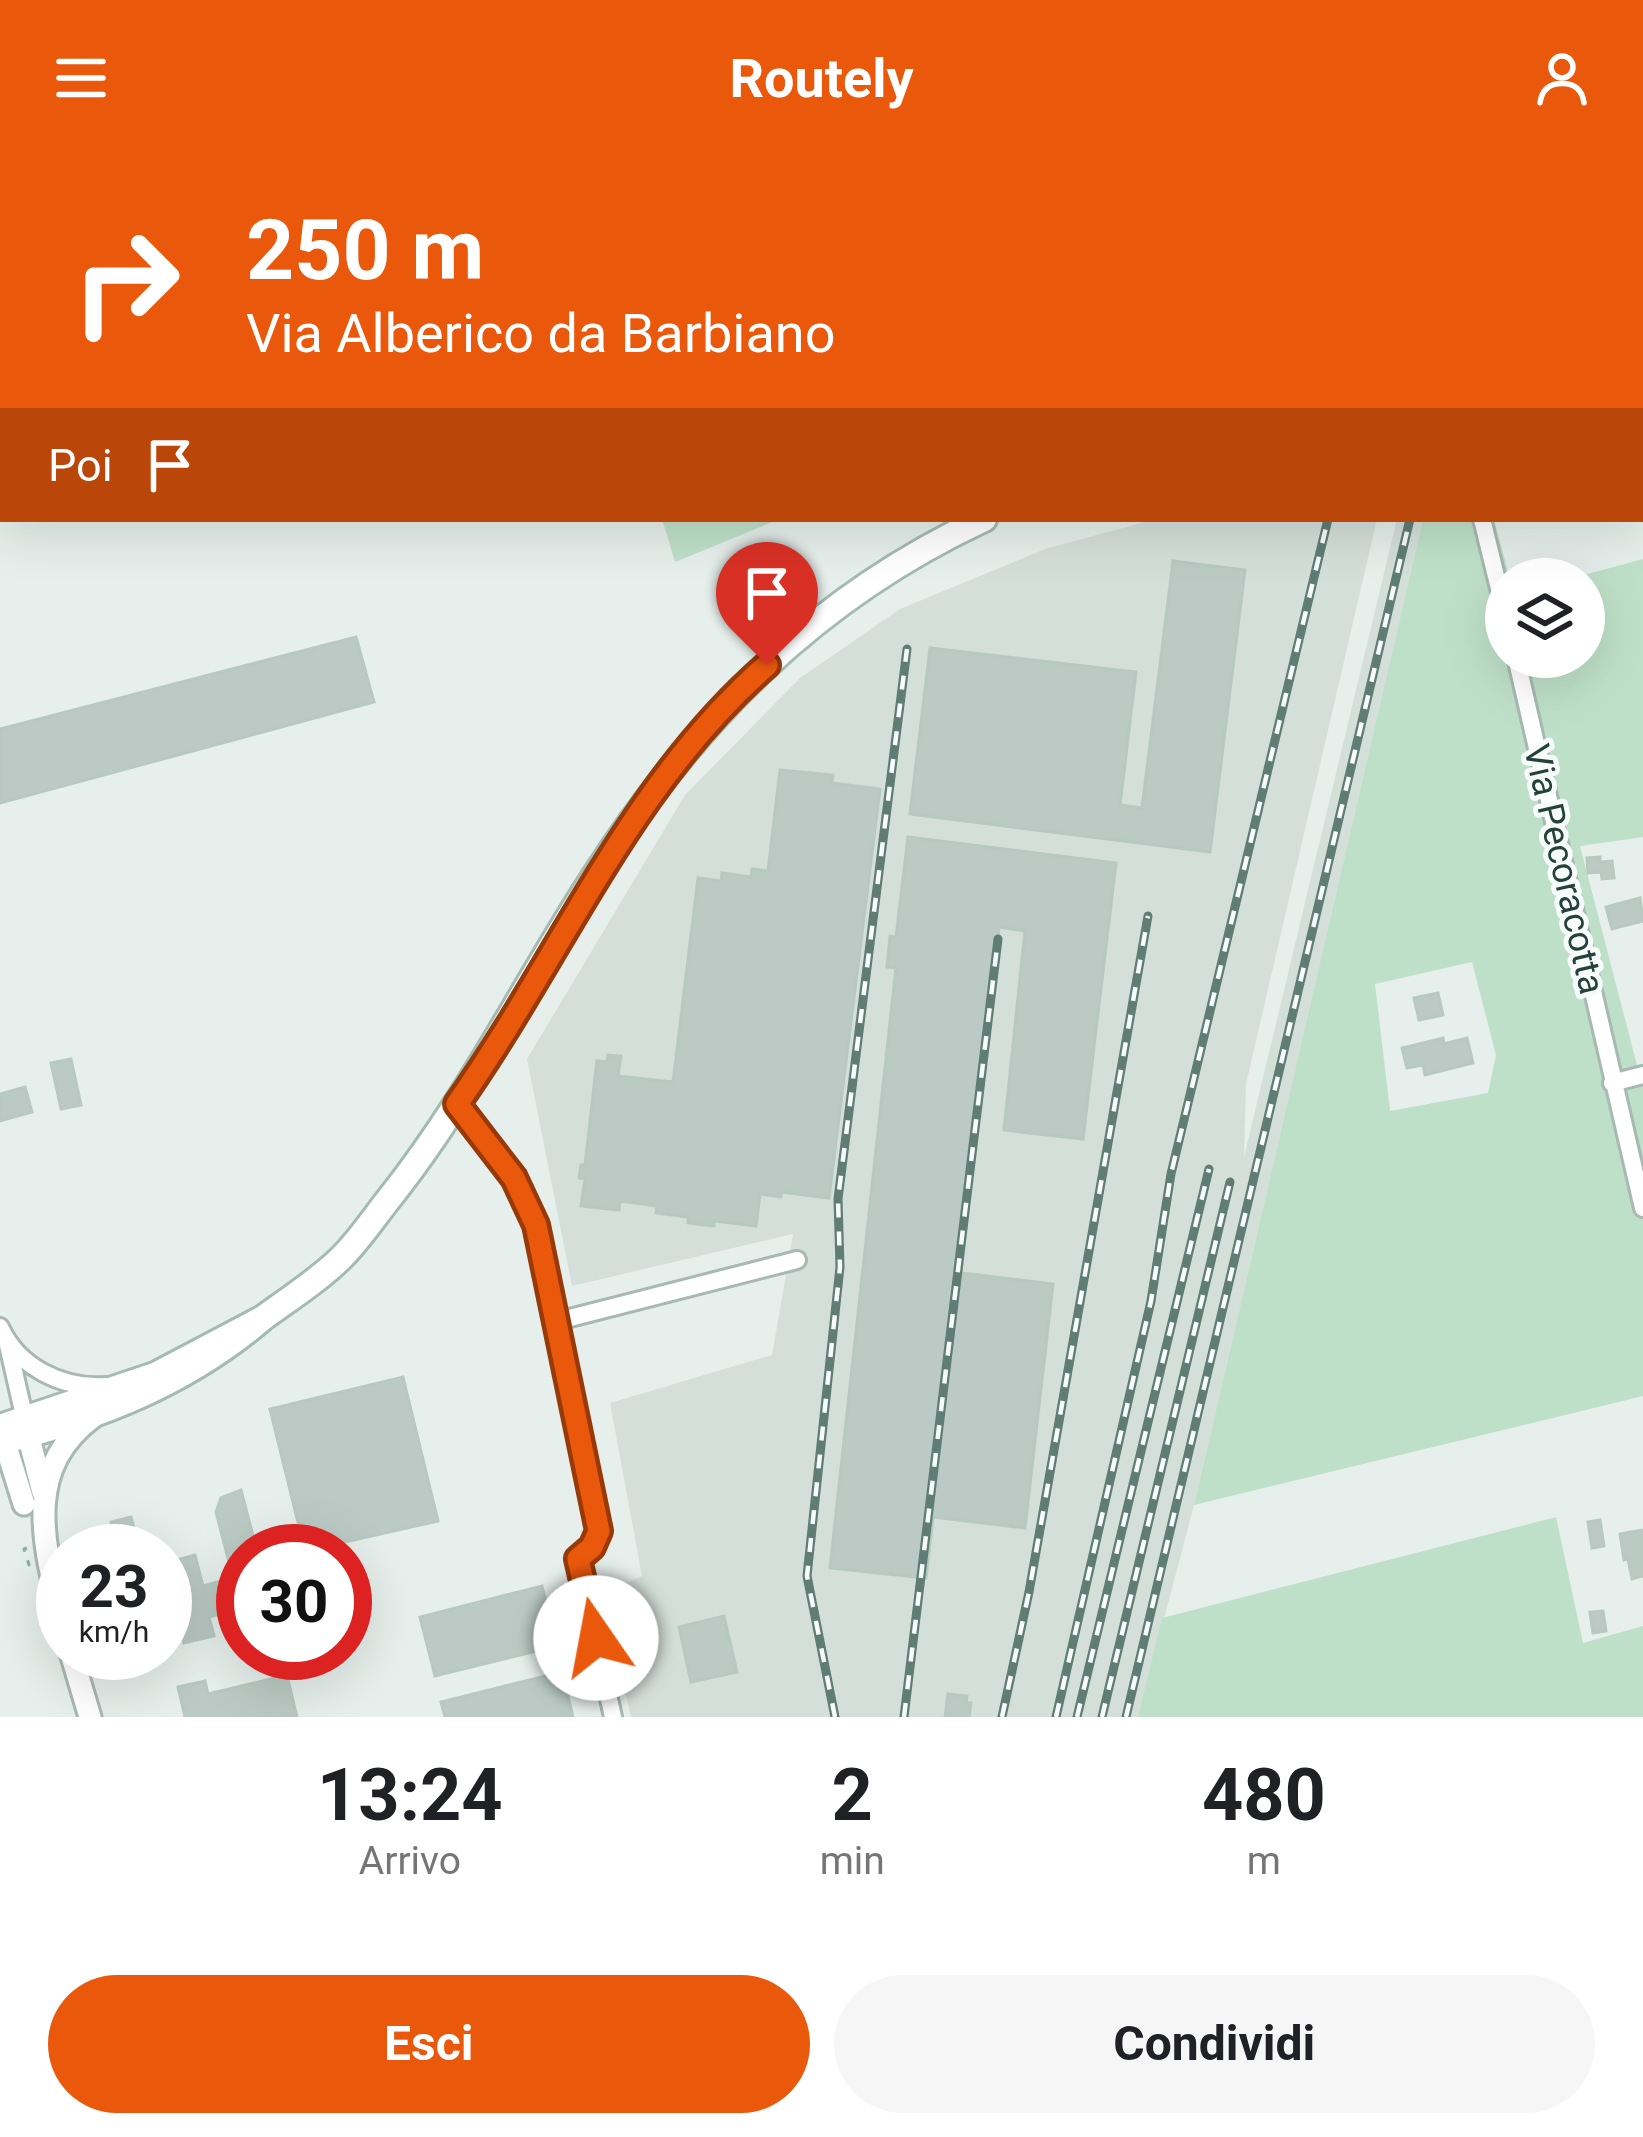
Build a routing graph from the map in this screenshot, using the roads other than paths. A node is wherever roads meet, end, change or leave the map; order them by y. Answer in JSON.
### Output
{"nodes":[{"id":1,"x":978,"y":522,"type":"edge"},
{"id":2,"x":1483,"y":522,"type":"edge"},
{"id":3,"x":1492,"y":558,"type":"edge"},
{"id":4,"x":1521,"y":678,"type":"edge"},
{"id":5,"x":1643,"y":1075,"type":"edge"},
{"id":6,"x":1612,"y":1083,"type":"junction"},
{"id":7,"x":457,"y":1104,"type":"junction"},
{"id":8,"x":1643,"y":1208,"type":"edge"},
{"id":9,"x":797,"y":1260,"type":"dead end"},
{"id":10,"x":263,"y":1318,"type":"junction"},
{"id":11,"x":559,"y":1321,"type":"junction"},
{"id":12,"x":0,"y":1327,"type":"edge"},
{"id":13,"x":8,"y":1345,"type":"junction"},
{"id":14,"x":136,"y":1382,"type":"junction"},
{"id":15,"x":105,"y":1409,"type":"junction"},
{"id":16,"x":11,"y":1431,"type":"edge"},
{"id":17,"x":0,"y":1482,"type":"edge"},
{"id":18,"x":33,"y":1498,"type":"junction"},
{"id":19,"x":40,"y":1524,"type":"edge"},
{"id":20,"x":79,"y":1680,"type":"edge"},
{"id":21,"x":90,"y":1717,"type":"edge"},
{"id":22,"x":613,"y":1717,"type":"edge"}],
"edges":[{"from":1,"to":7,"type":"main road"},
{"from":2,"to":3,"type":"street"},
{"from":4,"to":6,"type":"street","name":"Via Pecoracotta"},
{"from":5,"to":6,"type":"street"},
{"from":6,"to":8,"type":"street","name":"Via Pecoracotta"},
{"from":7,"to":10,"type":"main road"},
{"from":7,"to":11,"type":"street"},
{"from":9,"to":11,"type":"street"},
{"from":10,"to":14,"type":"main road"},
{"from":10,"to":15,"type":"main road"},
{"from":11,"to":22,"type":"street"},
{"from":12,"to":13,"type":"street"},
{"from":13,"to":14,"type":"street"},
{"from":13,"to":16,"type":"street"},
{"from":14,"to":16,"type":"main road"},
{"from":15,"to":16,"type":"main road"},
{"from":15,"to":18,"type":"street"},
{"from":16,"to":18,"type":"street"},
{"from":17,"to":18,"type":"street"},
{"from":18,"to":19,"type":"street"},
{"from":20,"to":21,"type":"street"}]}
